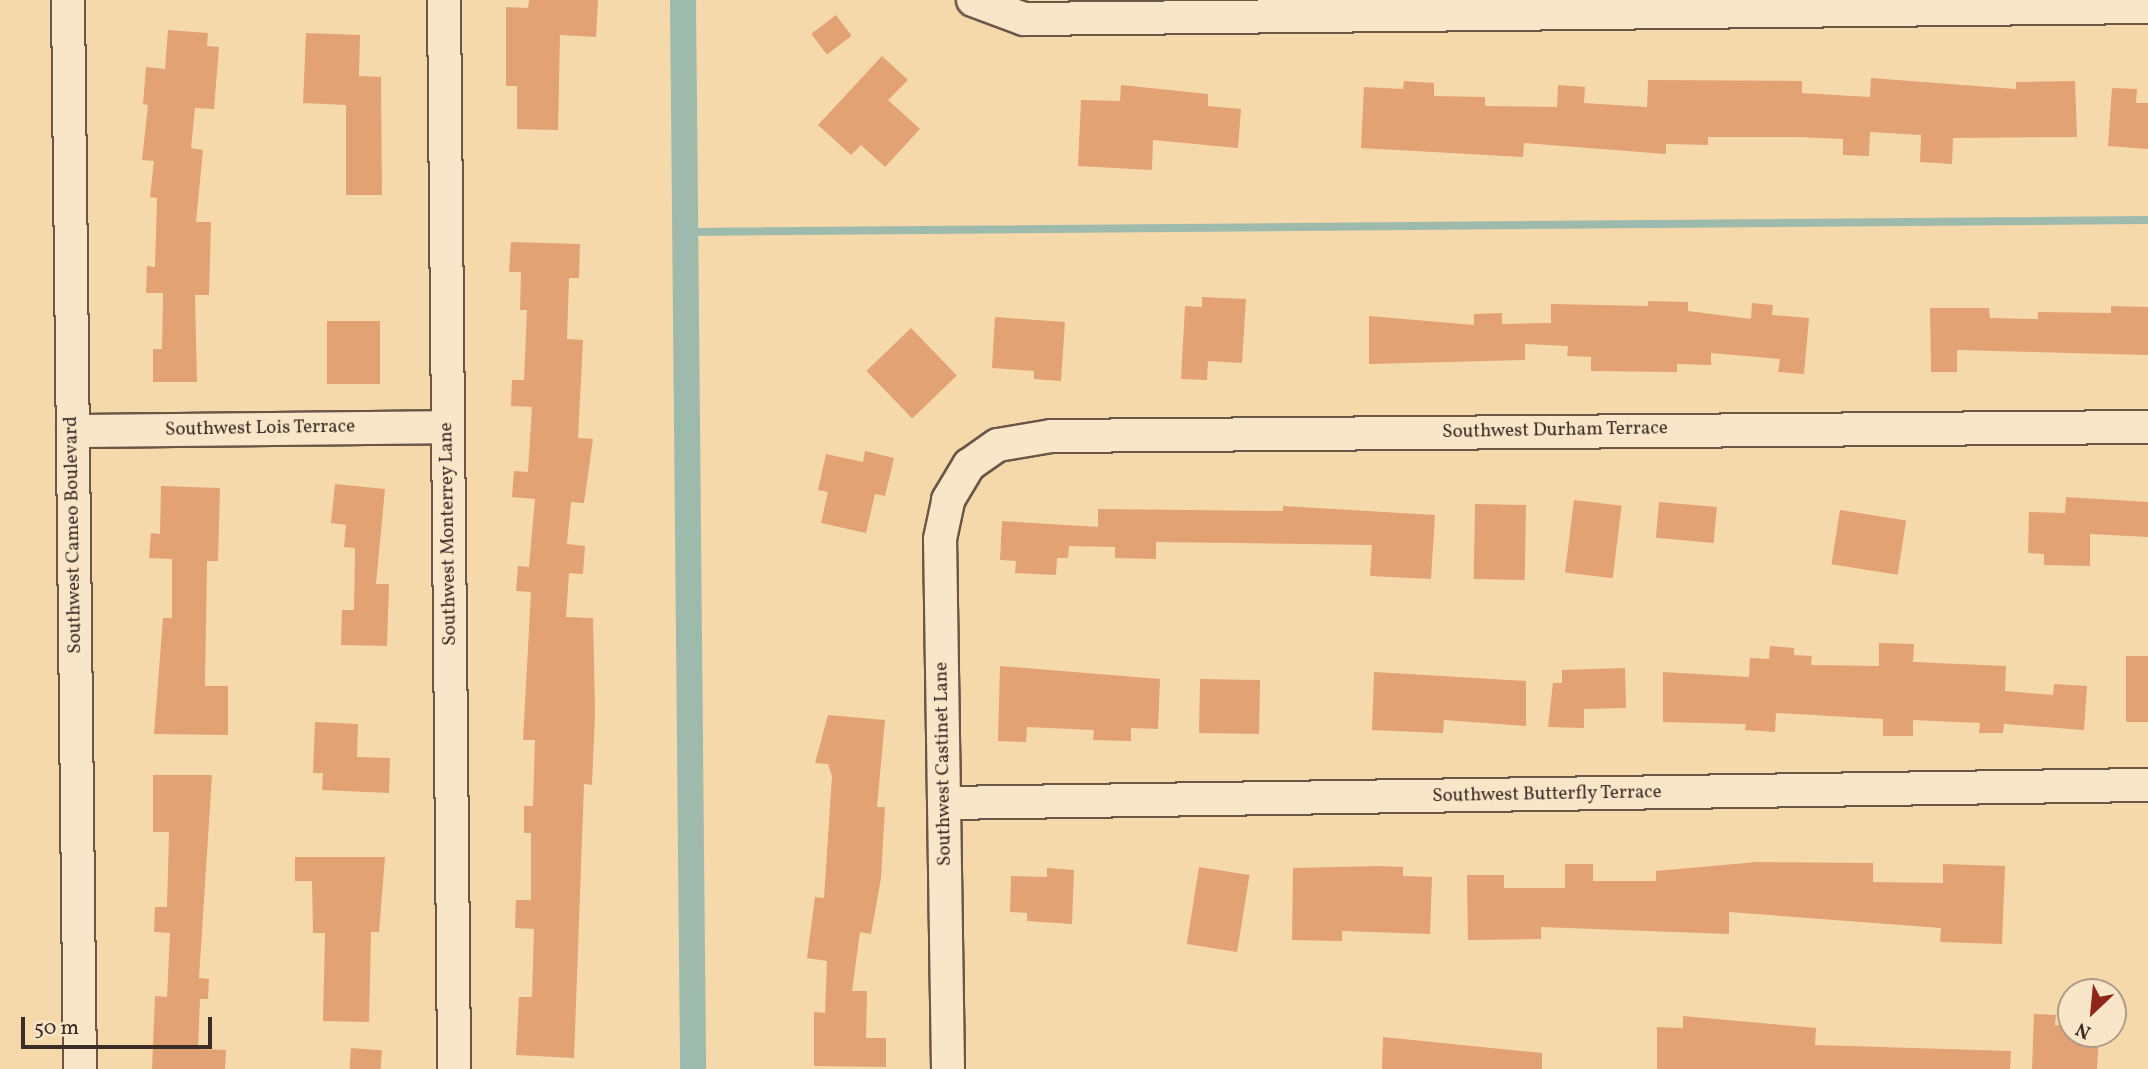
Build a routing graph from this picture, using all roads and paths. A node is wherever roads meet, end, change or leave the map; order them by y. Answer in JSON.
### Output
{"nodes":[{"id":1,"x":68,"y":0,"type":"edge"},
{"id":2,"x":444,"y":0,"type":"edge"},
{"id":3,"x":973,"y":0,"type":"edge"},
{"id":4,"x":2148,"y":7,"type":"edge"},
{"id":5,"x":448,"y":427,"type":"junction"},
{"id":6,"x":2148,"y":427,"type":"edge"},
{"id":7,"x":73,"y":431,"type":"junction"},
{"id":8,"x":969,"y":465,"type":"joint"},
{"id":9,"x":2148,"y":785,"type":"edge"},
{"id":10,"x":945,"y":803,"type":"junction"},
{"id":11,"x":80,"y":1069,"type":"edge"},
{"id":12,"x":454,"y":1069,"type":"edge"},
{"id":13,"x":948,"y":1069,"type":"edge"}],
"edges":[{"from":1,"to":7,"type":"street","name":"Southwest Cameo Boulevard"},
{"from":2,"to":5,"type":"street","name":"Southwest Monterrey Lane"},
{"from":3,"to":4,"type":"street"},
{"from":5,"to":7,"type":"street","name":"Southwest Lois Terrace"},
{"from":5,"to":12,"type":"street","name":"Southwest Monterrey Lane"},
{"from":6,"to":8,"type":"street","name":"Southwest Durham Terrace"},
{"from":7,"to":11,"type":"street","name":"Southwest Cameo Boulevard"},
{"from":8,"to":10,"type":"street","name":"Southwest Castinet Lane"},
{"from":9,"to":10,"type":"street","name":"Southwest Butterfly Terrace"},
{"from":10,"to":13,"type":"street","name":"Southwest Castinet Lane"}]}
